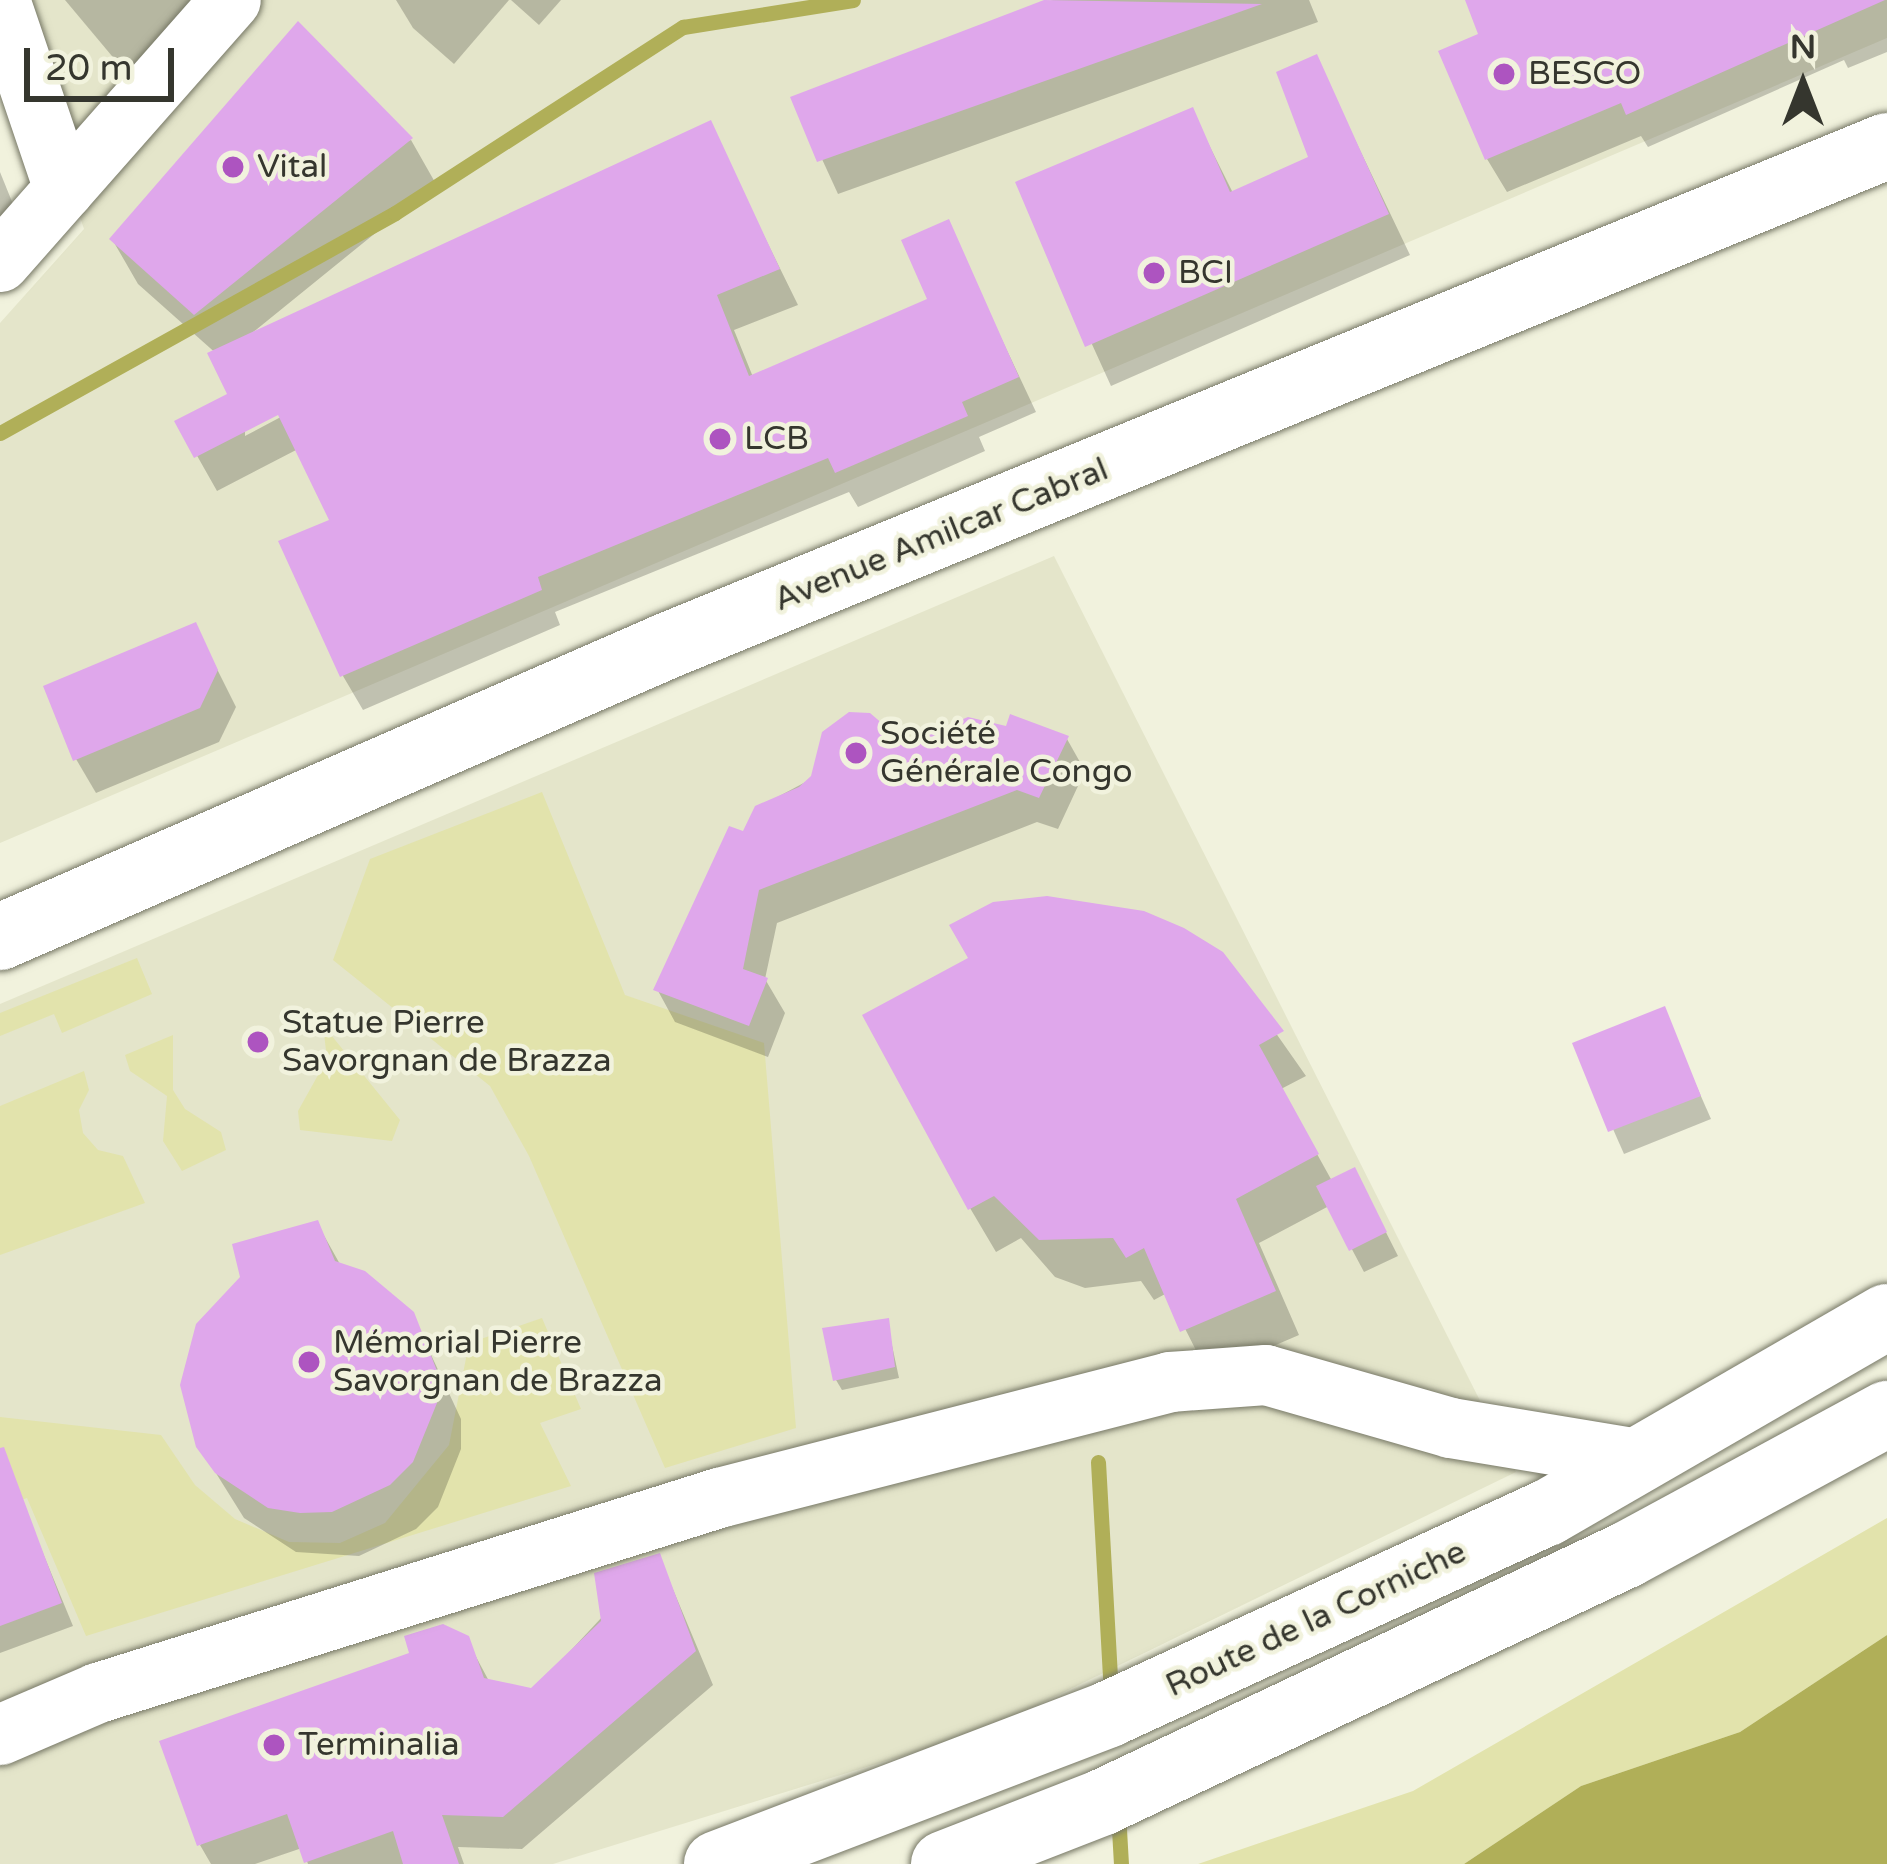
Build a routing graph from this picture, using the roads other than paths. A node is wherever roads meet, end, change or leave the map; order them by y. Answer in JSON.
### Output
{"nodes":[{"id":1,"x":0,"y":0,"type":"edge"},
{"id":2,"x":231,"y":0,"type":"edge"},
{"id":3,"x":1887,"y":146,"type":"edge"},
{"id":4,"x":64,"y":189,"type":"junction"},
{"id":5,"x":0,"y":262,"type":"edge"},
{"id":6,"x":0,"y":937,"type":"edge"},
{"id":7,"x":1887,"y":1317,"type":"edge"},
{"id":8,"x":1887,"y":1414,"type":"edge"},
{"id":9,"x":1639,"y":1459,"type":"junction"},
{"id":10,"x":0,"y":1735,"type":"edge"},
{"id":11,"x":718,"y":1864,"type":"edge"},
{"id":12,"x":944,"y":1864,"type":"edge"}],
"edges":[{"from":1,"to":4,"type":"street"},
{"from":2,"to":4,"type":"street"},
{"from":3,"to":6,"type":"main road","name":"Avenue Amilcar Cabral"},
{"from":4,"to":5,"type":"street"},
{"from":7,"to":9,"type":"main road","name":"Route de la Corniche"},
{"from":8,"to":12,"type":"main road"},
{"from":9,"to":10,"type":"street"},
{"from":9,"to":11,"type":"main road","name":"Route de la Corniche"}]}
